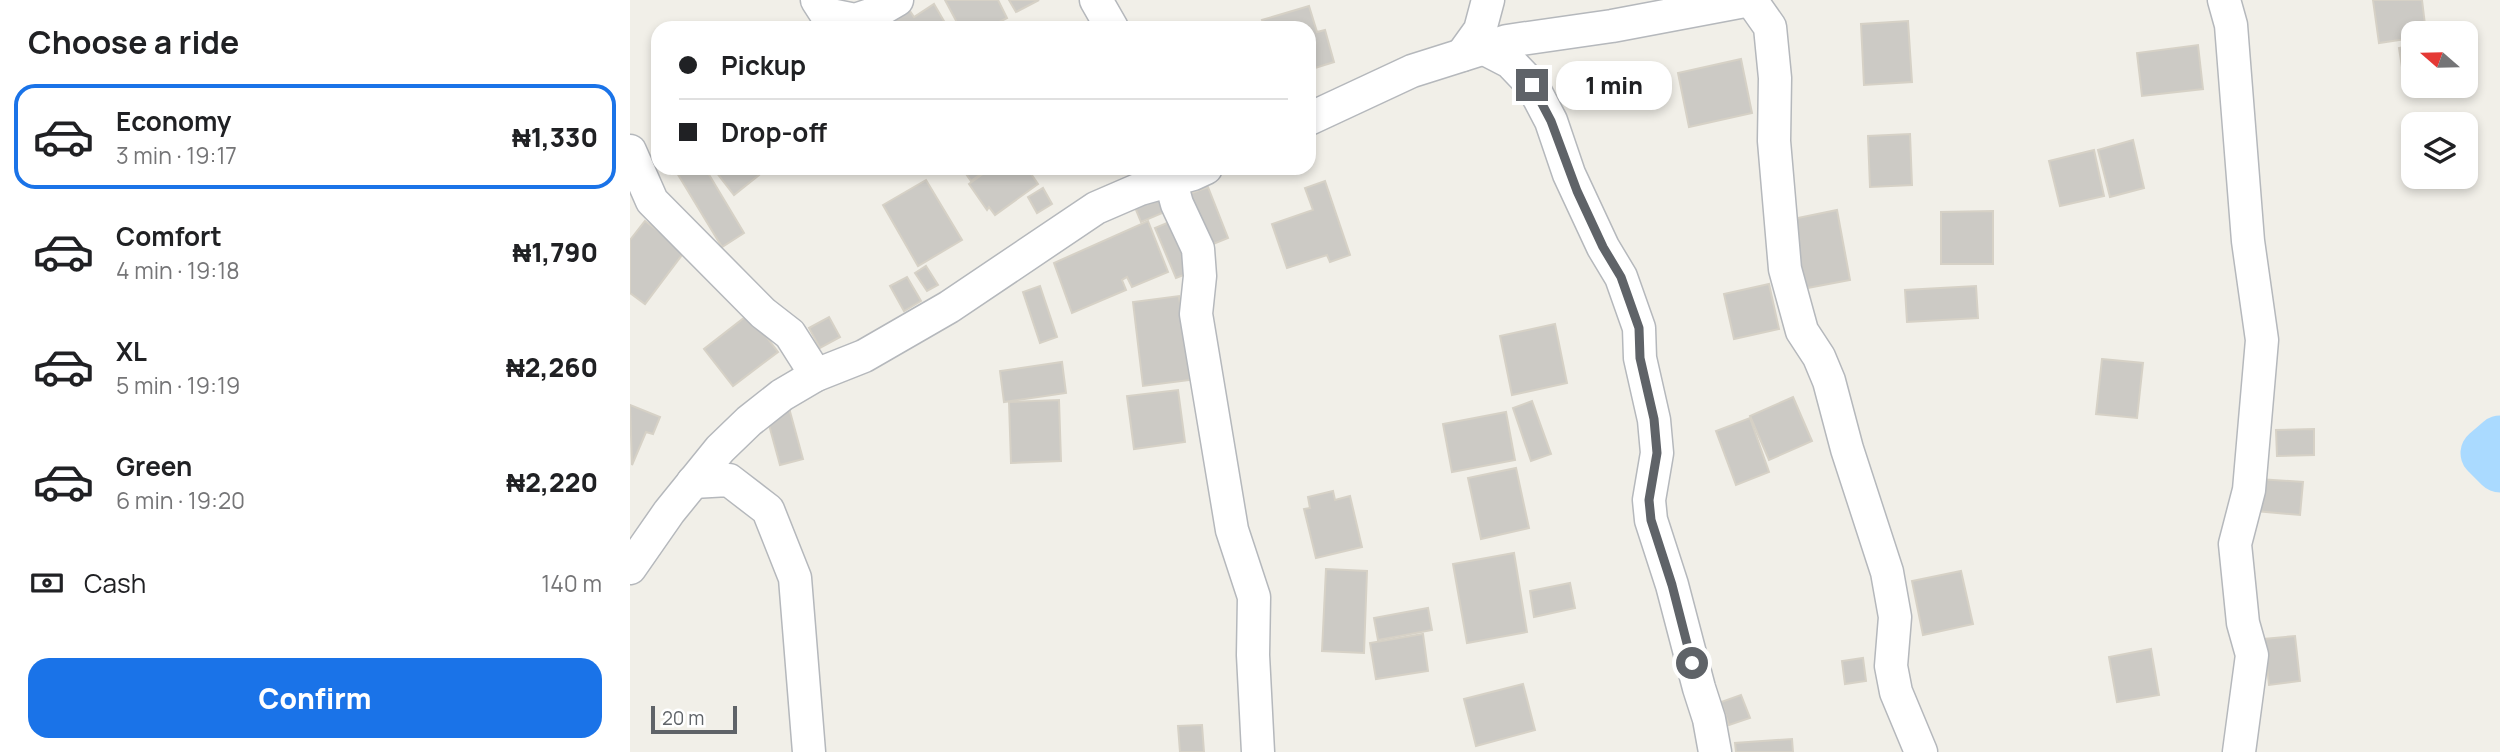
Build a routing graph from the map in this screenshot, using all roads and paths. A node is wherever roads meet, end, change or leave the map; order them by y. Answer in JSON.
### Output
{"nodes":[{"id":1,"x":817,"y":0,"type":"edge"},
{"id":2,"x":897,"y":0,"type":"edge"},
{"id":3,"x":1096,"y":0,"type":"edge"},
{"id":4,"x":1488,"y":0,"type":"edge"},
{"id":5,"x":1751,"y":0,"type":"edge"},
{"id":6,"x":2224,"y":0,"type":"edge"},
{"id":7,"x":1108,"y":21,"type":"edge"},
{"id":8,"x":1473,"y":52,"type":"junction"},
{"id":9,"x":1316,"y":116,"type":"edge"},
{"id":10,"x":630,"y":151,"type":"edge"},
{"id":11,"x":1167,"y":175,"type":"edge"},
{"id":12,"x":1169,"y":175,"type":"edge"},
{"id":13,"x":816,"y":375,"type":"junction"},
{"id":14,"x":693,"y":482,"type":"junction"},
{"id":15,"x":630,"y":568,"type":"edge"},
{"id":16,"x":809,"y":752,"type":"edge"},
{"id":17,"x":1258,"y":752,"type":"edge"},
{"id":18,"x":1715,"y":752,"type":"edge"},
{"id":19,"x":1921,"y":752,"type":"edge"},
{"id":20,"x":2239,"y":752,"type":"edge"}],
"edges":[{"from":1,"to":2,"type":"street"},
{"from":3,"to":7,"type":"street"},
{"from":4,"to":8,"type":"street"},
{"from":5,"to":8,"type":"street"},
{"from":5,"to":19,"type":"street"},
{"from":6,"to":20,"type":"street"},
{"from":8,"to":9,"type":"street"},
{"from":8,"to":18,"type":"street"},
{"from":10,"to":13,"type":"street"},
{"from":11,"to":13,"type":"street"},
{"from":12,"to":17,"type":"street"},
{"from":13,"to":14,"type":"street"},
{"from":14,"to":15,"type":"street"},
{"from":14,"to":16,"type":"street"}]}
